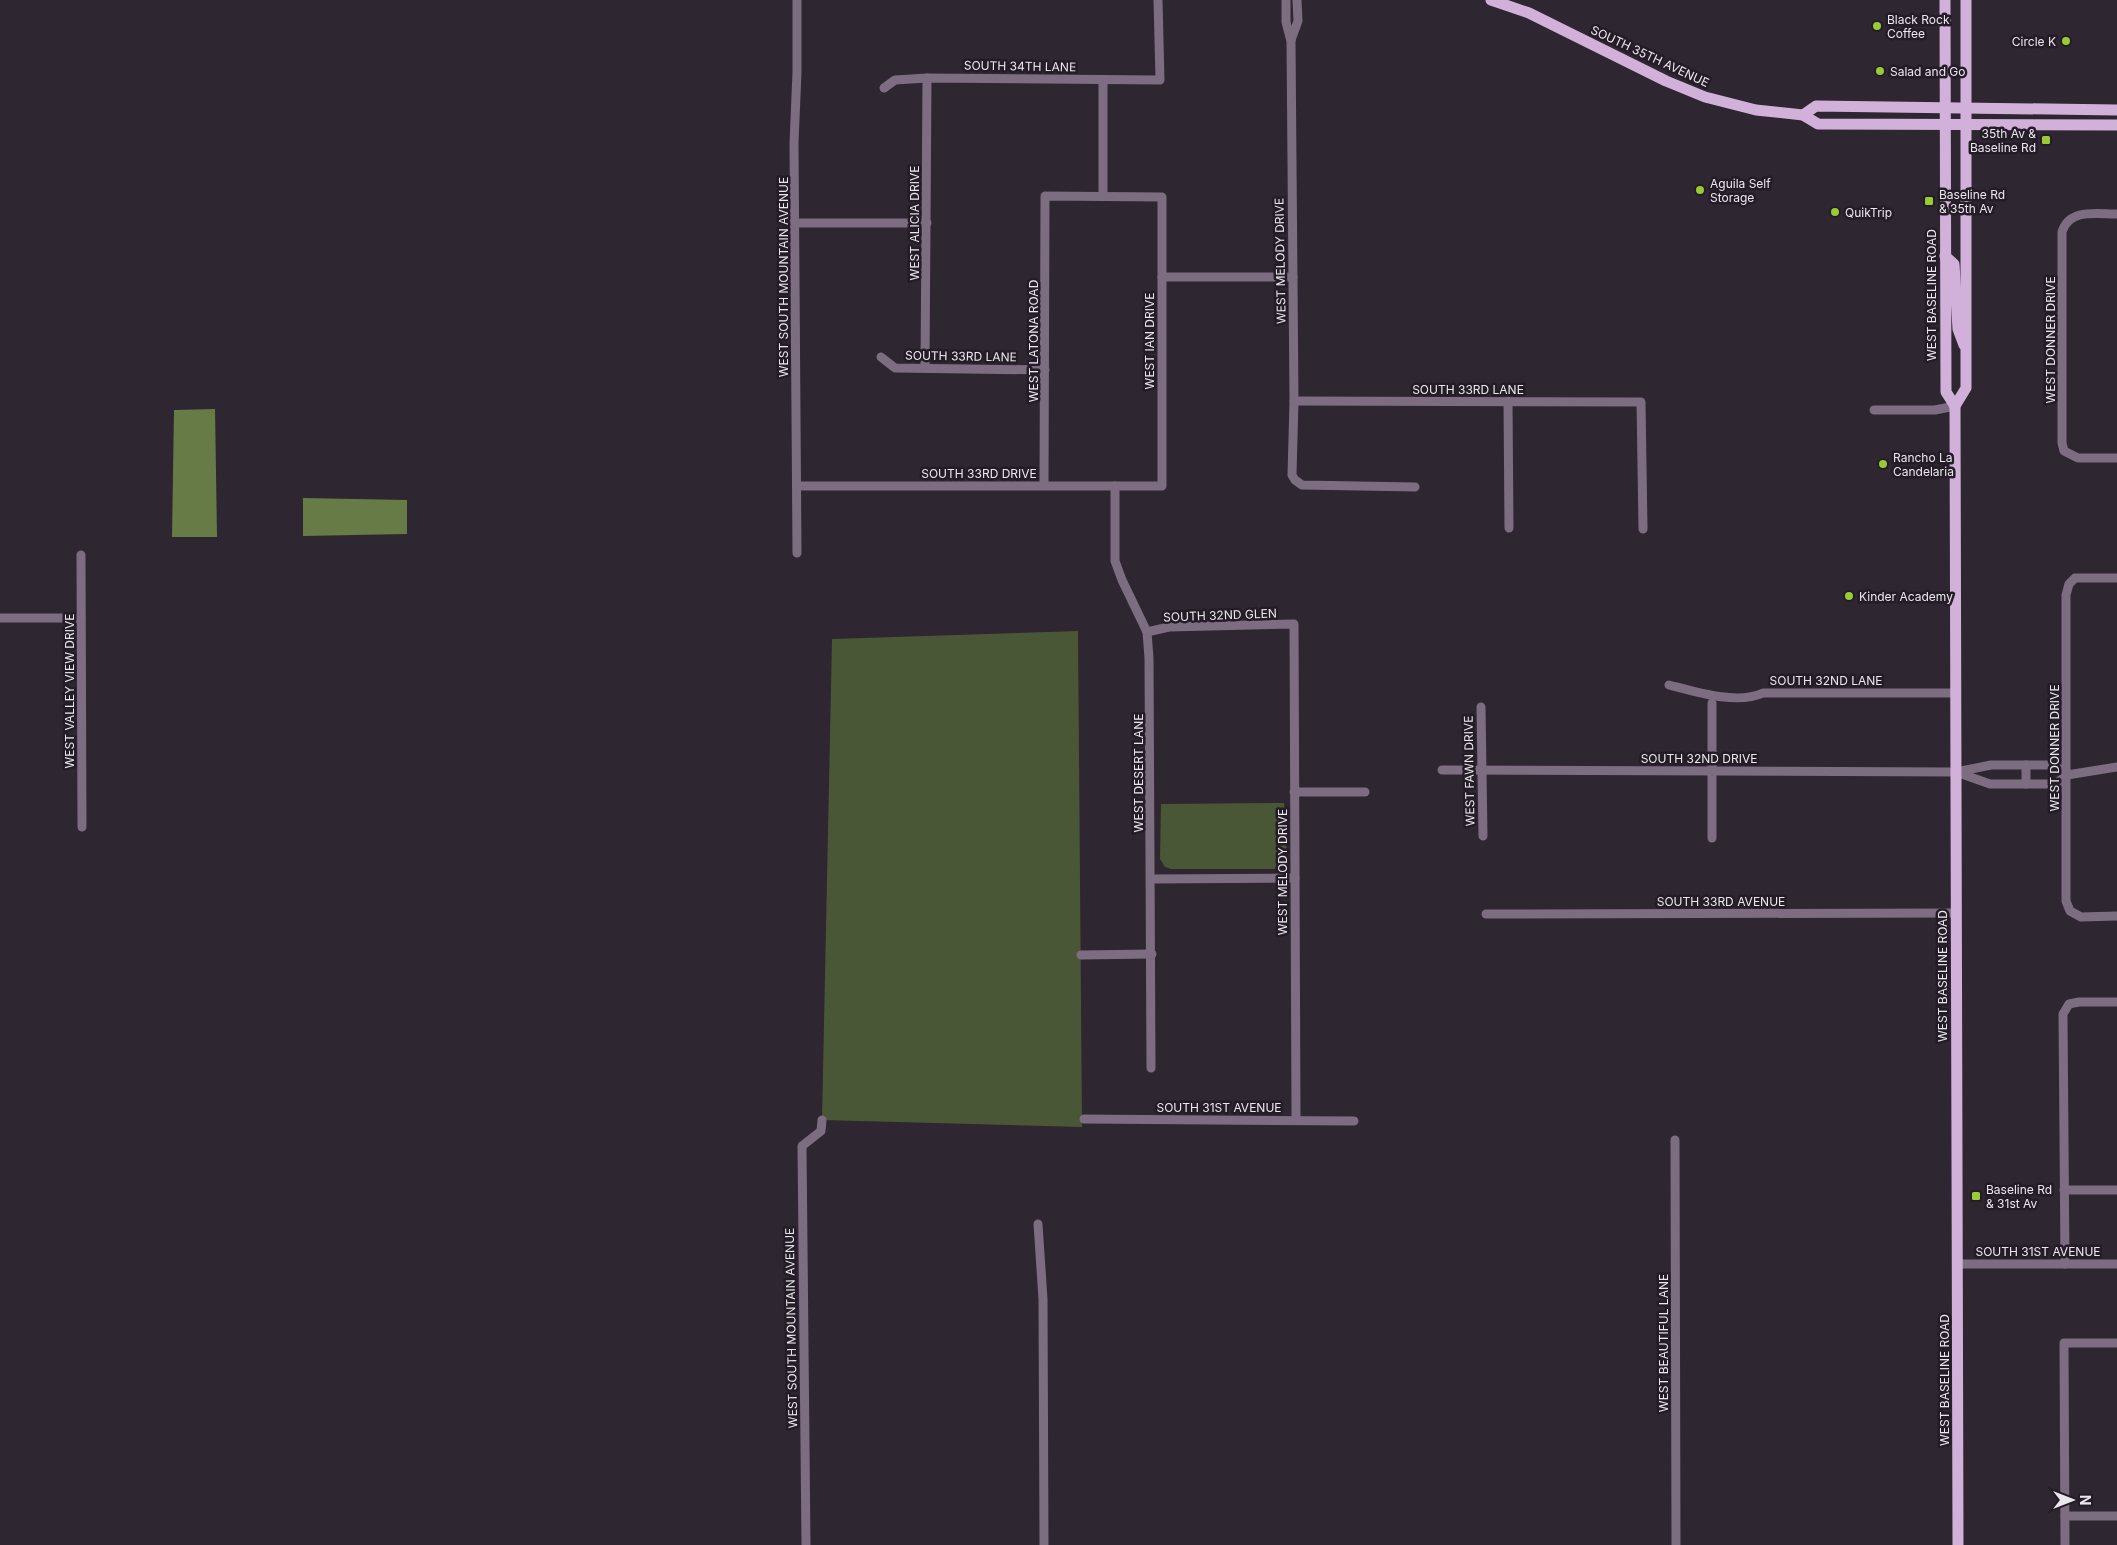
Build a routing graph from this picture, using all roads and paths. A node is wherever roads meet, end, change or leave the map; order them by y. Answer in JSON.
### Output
{"nodes":[{"id":1,"x":797,"y":0,"type":"edge"},
{"id":2,"x":1158,"y":0,"type":"edge"},
{"id":3,"x":1286,"y":0,"type":"edge"},
{"id":4,"x":1297,"y":0,"type":"edge"},
{"id":5,"x":1491,"y":0,"type":"edge"},
{"id":6,"x":1945,"y":0,"type":"edge"},
{"id":7,"x":1966,"y":0,"type":"edge"},
{"id":8,"x":1291,"y":40,"type":"junction"},
{"id":9,"x":927,"y":78,"type":"junction"},
{"id":10,"x":1103,"y":80,"type":"junction"},
{"id":11,"x":884,"y":88,"type":"dead end"},
{"id":12,"x":1945,"y":109,"type":"junction"},
{"id":13,"x":1968,"y":109,"type":"junction"},
{"id":14,"x":2117,"y":110,"type":"edge"},
{"id":15,"x":1803,"y":115,"type":"junction"},
{"id":16,"x":1945,"y":125,"type":"junction"},
{"id":17,"x":1968,"y":125,"type":"junction"},
{"id":18,"x":2117,"y":125,"type":"edge"},
{"id":19,"x":1103,"y":196,"type":"junction"},
{"id":20,"x":2117,"y":214,"type":"edge"},
{"id":21,"x":795,"y":223,"type":"junction"},
{"id":22,"x":927,"y":223,"type":"junction"},
{"id":23,"x":1945,"y":256,"type":"junction"},
{"id":24,"x":1293,"y":277,"type":"junction"},
{"id":25,"x":1162,"y":278,"type":"junction"},
{"id":26,"x":1967,"y":354,"type":"junction"},
{"id":27,"x":881,"y":358,"type":"dead end"},
{"id":28,"x":926,"y":368,"type":"junction"},
{"id":29,"x":1045,"y":370,"type":"junction"},
{"id":30,"x":1508,"y":401,"type":"junction"},
{"id":31,"x":1294,"y":402,"type":"junction"},
{"id":32,"x":1955,"y":406,"type":"junction"},
{"id":33,"x":1874,"y":410,"type":"dead end"},
{"id":34,"x":2117,"y":458,"type":"edge"},
{"id":35,"x":797,"y":486,"type":"junction"},
{"id":36,"x":1044,"y":486,"type":"junction"},
{"id":37,"x":1115,"y":486,"type":"junction"},
{"id":38,"x":1162,"y":486,"type":"joint"},
{"id":39,"x":1415,"y":487,"type":"dead end"},
{"id":40,"x":1509,"y":528,"type":"dead end"},
{"id":41,"x":1643,"y":529,"type":"dead end"},
{"id":42,"x":797,"y":553,"type":"dead end"},
{"id":43,"x":81,"y":555,"type":"dead end"},
{"id":44,"x":2117,"y":578,"type":"edge"},
{"id":45,"x":0,"y":618,"type":"edge"},
{"id":46,"x":81,"y":618,"type":"junction"},
{"id":47,"x":1294,"y":624,"type":"joint"},
{"id":48,"x":1147,"y":632,"type":"junction"},
{"id":49,"x":1669,"y":685,"type":"dead end"},
{"id":50,"x":1955,"y":693,"type":"junction"},
{"id":51,"x":1712,"y":703,"type":"dead end"},
{"id":52,"x":1481,"y":707,"type":"dead end"},
{"id":53,"x":2026,"y":765,"type":"junction"},
{"id":54,"x":2117,"y":767,"type":"edge"},
{"id":55,"x":1442,"y":770,"type":"dead end"},
{"id":56,"x":1482,"y":770,"type":"junction"},
{"id":57,"x":1712,"y":771,"type":"junction"},
{"id":58,"x":1956,"y":772,"type":"junction"},
{"id":59,"x":2067,"y":775,"type":"junction"},
{"id":60,"x":2026,"y":784,"type":"junction"},
{"id":61,"x":1294,"y":792,"type":"junction"},
{"id":62,"x":1365,"y":792,"type":"dead end"},
{"id":63,"x":82,"y":827,"type":"dead end"},
{"id":64,"x":1483,"y":836,"type":"dead end"},
{"id":65,"x":1712,"y":838,"type":"dead end"},
{"id":66,"x":1295,"y":878,"type":"junction"},
{"id":67,"x":1151,"y":879,"type":"junction"},
{"id":68,"x":1956,"y":913,"type":"junction"},
{"id":69,"x":1486,"y":914,"type":"dead end"},
{"id":70,"x":2117,"y":916,"type":"edge"},
{"id":71,"x":1152,"y":954,"type":"junction"},
{"id":72,"x":1081,"y":955,"type":"dead end"},
{"id":73,"x":2117,"y":1002,"type":"edge"},
{"id":74,"x":1151,"y":1068,"type":"dead end"},
{"id":75,"x":1084,"y":1119,"type":"dead end"},
{"id":76,"x":822,"y":1120,"type":"dead end"},
{"id":77,"x":1296,"y":1120,"type":"junction"},
{"id":78,"x":1354,"y":1121,"type":"dead end"},
{"id":79,"x":1675,"y":1140,"type":"dead end"},
{"id":80,"x":2064,"y":1190,"type":"junction"},
{"id":81,"x":2117,"y":1190,"type":"edge"},
{"id":82,"x":1038,"y":1224,"type":"dead end"},
{"id":83,"x":1958,"y":1264,"type":"junction"},
{"id":84,"x":2065,"y":1264,"type":"junction"},
{"id":85,"x":2117,"y":1264,"type":"edge"},
{"id":86,"x":2117,"y":1343,"type":"edge"},
{"id":87,"x":2065,"y":1516,"type":"junction"},
{"id":88,"x":2117,"y":1516,"type":"edge"},
{"id":89,"x":806,"y":1545,"type":"edge"},
{"id":90,"x":1044,"y":1545,"type":"edge"},
{"id":91,"x":1676,"y":1545,"type":"edge"},
{"id":92,"x":1958,"y":1545,"type":"edge"},
{"id":93,"x":2065,"y":1545,"type":"edge"}],
"edges":[{"from":1,"to":21,"type":"street","name":"WEST SOUTH MOUNTAIN AVENUE"},
{"from":2,"to":10,"type":"street","name":"SOUTH 34TH LANE"},
{"from":3,"to":8,"type":"street","name":"WEST MELODY DRIVE"},
{"from":4,"to":8,"type":"street","name":"WEST MELODY DRIVE"},
{"from":5,"to":15,"type":"main road","name":"SOUTH 35TH AVENUE"},
{"from":6,"to":12,"type":"main road","name":"WEST BASELINE ROAD"},
{"from":7,"to":13,"type":"main road","name":"WEST BASELINE ROAD"},
{"from":8,"to":24,"type":"street","name":"WEST MELODY DRIVE"},
{"from":9,"to":10,"type":"street","name":"SOUTH 34TH LANE"},
{"from":9,"to":11,"type":"street","name":"SOUTH 34TH LANE"},
{"from":9,"to":22,"type":"street","name":"WEST ALICIA DRIVE"},
{"from":10,"to":19,"type":"street"},
{"from":12,"to":13,"type":"main road","name":"SOUTH 35TH AVENUE"},
{"from":12,"to":15,"type":"main road","name":"SOUTH 35TH AVENUE"},
{"from":12,"to":16,"type":"main road","name":"WEST BASELINE ROAD"},
{"from":13,"to":14,"type":"main road","name":"SOUTH 35TH AVENUE"},
{"from":13,"to":17,"type":"main road","name":"WEST BASELINE ROAD"},
{"from":15,"to":16,"type":"main road","name":"SOUTH 35TH AVENUE"},
{"from":16,"to":17,"type":"main road","name":"SOUTH 35TH AVENUE"},
{"from":16,"to":23,"type":"main road","name":"WEST BASELINE ROAD"},
{"from":17,"to":18,"type":"main road","name":"SOUTH 35TH AVENUE"},
{"from":17,"to":26,"type":"main road","name":"WEST BASELINE ROAD"},
{"from":19,"to":25,"type":"street","name":"WEST IAN DRIVE"},
{"from":19,"to":29,"type":"street","name":"WEST LATONA ROAD"},
{"from":20,"to":34,"type":"street","name":"WEST DONNER DRIVE"},
{"from":21,"to":22,"type":"street"},
{"from":21,"to":35,"type":"street","name":"WEST SOUTH MOUNTAIN AVENUE"},
{"from":22,"to":28,"type":"street","name":"WEST ALICIA DRIVE"},
{"from":23,"to":26,"type":"main road"},
{"from":23,"to":32,"type":"main road","name":"WEST BASELINE ROAD"},
{"from":24,"to":25,"type":"street"},
{"from":24,"to":31,"type":"street","name":"WEST MELODY DRIVE"},
{"from":25,"to":38,"type":"street","name":"WEST IAN DRIVE"},
{"from":26,"to":32,"type":"main road","name":"WEST BASELINE ROAD"},
{"from":27,"to":28,"type":"street","name":"SOUTH 33RD LANE"},
{"from":28,"to":29,"type":"street","name":"SOUTH 33RD LANE"},
{"from":29,"to":36,"type":"street","name":"WEST LATONA ROAD"},
{"from":30,"to":31,"type":"street","name":"SOUTH 33RD LANE"},
{"from":30,"to":40,"type":"street"},
{"from":30,"to":41,"type":"street","name":"SOUTH 33RD LANE"},
{"from":31,"to":39,"type":"street","name":"WEST MELODY DRIVE"},
{"from":32,"to":33,"type":"street"},
{"from":32,"to":50,"type":"main road","name":"WEST BASELINE ROAD"},
{"from":35,"to":36,"type":"street","name":"SOUTH 33RD DRIVE"},
{"from":35,"to":42,"type":"street","name":"WEST SOUTH MOUNTAIN AVENUE"},
{"from":36,"to":37,"type":"street","name":"SOUTH 33RD DRIVE"},
{"from":37,"to":38,"type":"street","name":"SOUTH 33RD DRIVE"},
{"from":37,"to":48,"type":"street","name":"WEST DESERT LANE"},
{"from":43,"to":46,"type":"street","name":"WEST VALLEY VIEW DRIVE"},
{"from":44,"to":59,"type":"street","name":"WEST DONNER DRIVE"},
{"from":45,"to":46,"type":"street"},
{"from":46,"to":63,"type":"street","name":"WEST VALLEY VIEW DRIVE"},
{"from":47,"to":48,"type":"street","name":"SOUTH 32ND GLEN"},
{"from":47,"to":61,"type":"street","name":"WEST MELODY DRIVE"},
{"from":48,"to":67,"type":"street","name":"WEST DESERT LANE"},
{"from":49,"to":50,"type":"street","name":"SOUTH 32ND LANE"},
{"from":50,"to":58,"type":"main road","name":"WEST BASELINE ROAD"},
{"from":51,"to":57,"type":"street"},
{"from":52,"to":56,"type":"street","name":"WEST FAWN DRIVE"},
{"from":53,"to":58,"type":"street"},
{"from":53,"to":59,"type":"street"},
{"from":53,"to":60,"type":"street"},
{"from":54,"to":59,"type":"street"},
{"from":55,"to":56,"type":"street","name":"SOUTH 32ND DRIVE"},
{"from":56,"to":57,"type":"street","name":"SOUTH 32ND DRIVE"},
{"from":56,"to":64,"type":"street","name":"WEST FAWN DRIVE"},
{"from":57,"to":58,"type":"street","name":"SOUTH 32ND DRIVE"},
{"from":57,"to":65,"type":"street"},
{"from":58,"to":60,"type":"street"},
{"from":58,"to":68,"type":"main road","name":"WEST BASELINE ROAD"},
{"from":59,"to":60,"type":"street"},
{"from":59,"to":70,"type":"street","name":"WEST DONNER DRIVE"},
{"from":61,"to":62,"type":"street"},
{"from":61,"to":66,"type":"street","name":"WEST MELODY DRIVE"},
{"from":66,"to":67,"type":"street"},
{"from":66,"to":77,"type":"street","name":"WEST MELODY DRIVE"},
{"from":67,"to":71,"type":"street","name":"WEST DESERT LANE"},
{"from":68,"to":69,"type":"street","name":"SOUTH 33RD AVENUE"},
{"from":68,"to":83,"type":"main road","name":"WEST BASELINE ROAD"},
{"from":71,"to":72,"type":"street"},
{"from":71,"to":74,"type":"street","name":"WEST DESERT LANE"},
{"from":73,"to":80,"type":"street"},
{"from":75,"to":77,"type":"street","name":"SOUTH 31ST AVENUE"},
{"from":76,"to":89,"type":"street","name":"WEST SOUTH MOUNTAIN AVENUE"},
{"from":77,"to":78,"type":"street","name":"SOUTH 31ST AVENUE"},
{"from":79,"to":91,"type":"street","name":"WEST BEAUTIFUL LANE"},
{"from":80,"to":81,"type":"street"},
{"from":80,"to":84,"type":"street"},
{"from":82,"to":90,"type":"street"},
{"from":83,"to":84,"type":"street","name":"SOUTH 31ST AVENUE"},
{"from":83,"to":92,"type":"main road","name":"WEST BASELINE ROAD"},
{"from":84,"to":85,"type":"street","name":"SOUTH 31ST AVENUE"},
{"from":86,"to":87,"type":"street"},
{"from":87,"to":88,"type":"street"},
{"from":87,"to":93,"type":"street"}]}
